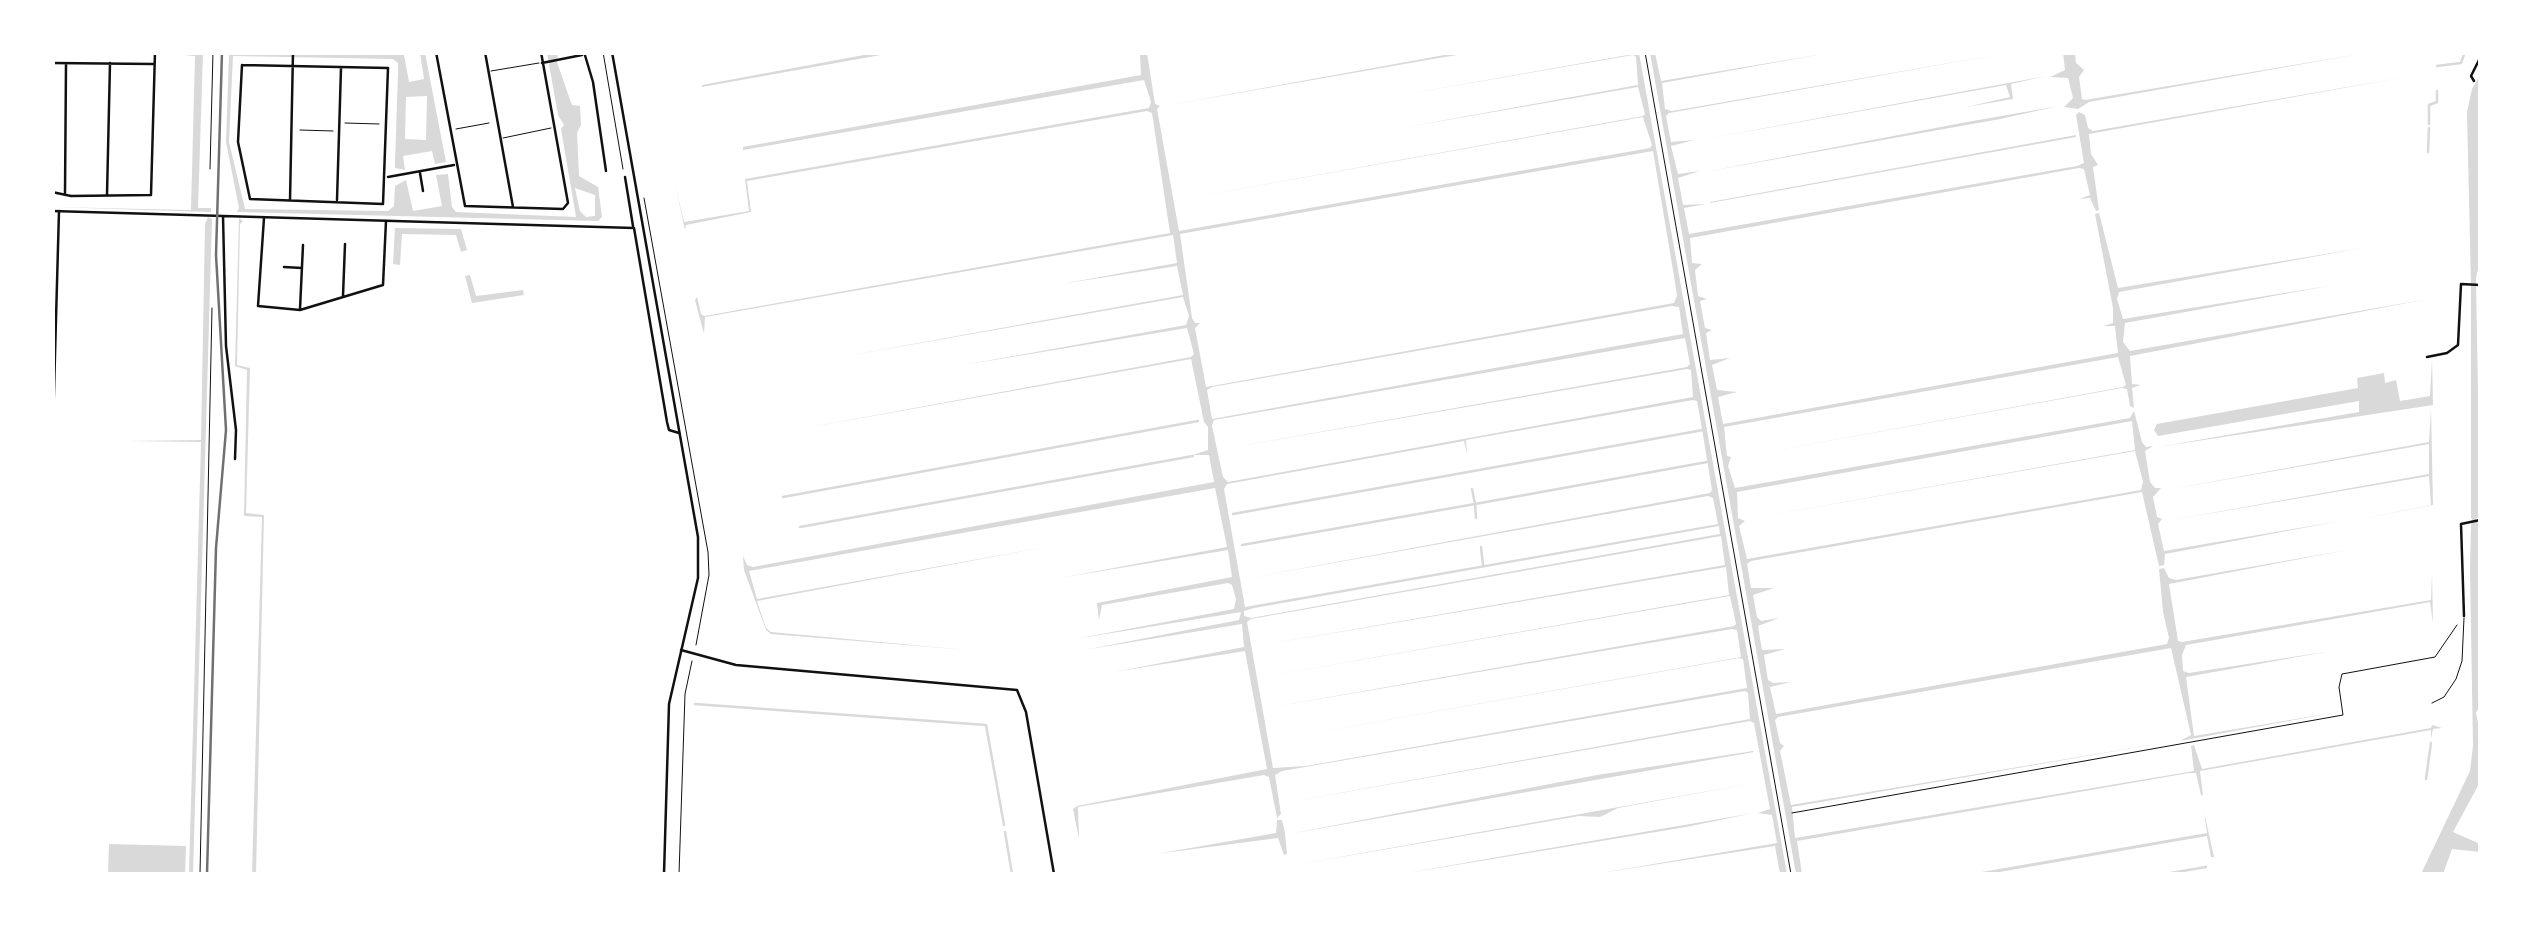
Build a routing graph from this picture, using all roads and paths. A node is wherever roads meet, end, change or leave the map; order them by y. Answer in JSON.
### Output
{"nodes":[{"id":1,"x":155,"y":52,"type":"edge"},
{"id":2,"x":213,"y":52,"type":"edge"},
{"id":3,"x":293,"y":52,"type":"edge"},
{"id":4,"x":436,"y":52,"type":"edge"},
{"id":5,"x":484,"y":52,"type":"edge"},
{"id":6,"x":540,"y":52,"type":"edge"},
{"id":7,"x":603,"y":52,"type":"edge"},
{"id":8,"x":612,"y":52,"type":"edge"},
{"id":9,"x":1645,"y":52,"type":"edge"},
{"id":10,"x":584,"y":54,"type":"edge"},
{"id":11,"x":2480,"y":58,"type":"edge"},
{"id":12,"x":110,"y":62,"type":"junction"},
{"id":13,"x":545,"y":62,"type":"junction"},
{"id":14,"x":52,"y":63,"type":"edge"},
{"id":15,"x":66,"y":64,"type":"junction"},
{"id":16,"x":155,"y":64,"type":"junction"},
{"id":17,"x":293,"y":66,"type":"junction"},
{"id":18,"x":341,"y":67,"type":"junction"},
{"id":19,"x":488,"y":72,"type":"junction"},
{"id":20,"x":2474,"y":81,"type":"dead end"},
{"id":21,"x":2480,"y":115,"type":"edge"},
{"id":22,"x":497,"y":122,"type":"junction"},
{"id":23,"x":339,"y":123,"type":"junction"},
{"id":24,"x":387,"y":124,"type":"junction"},
{"id":25,"x":554,"y":128,"type":"junction"},
{"id":26,"x":292,"y":129,"type":"junction"},
{"id":27,"x":450,"y":130,"type":"junction"},
{"id":28,"x":339,"y":131,"type":"junction"},
{"id":29,"x":2480,"y":134,"type":"edge"},
{"id":30,"x":500,"y":138,"type":"junction"},
{"id":31,"x":456,"y":165,"type":"junction"},
{"id":32,"x":210,"y":168,"type":"dead end"},
{"id":33,"x":420,"y":171,"type":"junction"},
{"id":34,"x":606,"y":172,"type":"dead end"},
{"id":35,"x":386,"y":177,"type":"junction"},
{"id":36,"x":625,"y":177,"type":"joint"},
{"id":37,"x":423,"y":191,"type":"dead end"},
{"id":38,"x":52,"y":192,"type":"edge"},
{"id":39,"x":65,"y":194,"type":"junction"},
{"id":40,"x":107,"y":197,"type":"junction"},
{"id":41,"x":290,"y":202,"type":"junction"},
{"id":42,"x":337,"y":203,"type":"junction"},
{"id":43,"x":513,"y":208,"type":"junction"},
{"id":44,"x":52,"y":211,"type":"edge"},
{"id":45,"x":59,"y":211,"type":"junction"},
{"id":46,"x":223,"y":216,"type":"junction"},
{"id":47,"x":264,"y":216,"type":"junction"},
{"id":48,"x":386,"y":221,"type":"junction"},
{"id":49,"x":634,"y":228,"type":"junction"},
{"id":50,"x":345,"y":244,"type":"dead end"},
{"id":51,"x":304,"y":245,"type":"dead end"},
{"id":52,"x":284,"y":267,"type":"dead end"},
{"id":53,"x":302,"y":268,"type":"junction"},
{"id":54,"x":2479,"y":285,"type":"edge"},
{"id":55,"x":343,"y":297,"type":"junction"},
{"id":56,"x":212,"y":308,"type":"dead end"},
{"id":57,"x":300,"y":310,"type":"junction"},
{"id":58,"x":2426,"y":357,"type":"dead end"},
{"id":59,"x":680,"y":432,"type":"junction"},
{"id":60,"x":687,"y":432,"type":"dead end"},
{"id":61,"x":235,"y":459,"type":"dead end"},
{"id":62,"x":52,"y":463,"type":"edge"},
{"id":63,"x":2477,"y":520,"type":"edge"},
{"id":64,"x":2464,"y":616,"type":"junction"},
{"id":65,"x":680,"y":650,"type":"junction"},
{"id":66,"x":694,"y":653,"type":"junction"},
{"id":67,"x":2432,"y":703,"type":"dead end"},
{"id":68,"x":1792,"y":813,"type":"dead end"},
{"id":69,"x":200,"y":874,"type":"edge"},
{"id":70,"x":664,"y":874,"type":"edge"},
{"id":71,"x":679,"y":874,"type":"edge"},
{"id":72,"x":1054,"y":874,"type":"edge"},
{"id":73,"x":1791,"y":874,"type":"edge"}],
"edges":[{"from":1,"to":16,"type":"street"},
{"from":2,"to":32,"type":"street"},
{"from":3,"to":17,"type":"street"},
{"from":4,"to":27,"type":"street"},
{"from":5,"to":19,"type":"street"},
{"from":6,"to":13,"type":"street"},
{"from":7,"to":36,"type":"path"},
{"from":8,"to":59,"type":"street"},
{"from":9,"to":73,"type":"path"},
{"from":10,"to":13,"type":"street"},
{"from":10,"to":34,"type":"street"},
{"from":11,"to":20,"type":"street"},
{"from":12,"to":15,"type":"street"},
{"from":12,"to":16,"type":"street"},
{"from":12,"to":40,"type":"street"},
{"from":13,"to":19,"type":"street"},
{"from":13,"to":25,"type":"street"},
{"from":14,"to":15,"type":"street"},
{"from":15,"to":39,"type":"street"},
{"from":16,"to":40,"type":"street"},
{"from":17,"to":18,"type":"street"},
{"from":17,"to":26,"type":"street"},
{"from":17,"to":41,"type":"street"},
{"from":18,"to":23,"type":"street"},
{"from":18,"to":24,"type":"street"},
{"from":19,"to":22,"type":"street"},
{"from":21,"to":29,"type":"path"},
{"from":22,"to":27,"type":"path"},
{"from":22,"to":30,"type":"street"},
{"from":23,"to":24,"type":"path"},
{"from":23,"to":28,"type":"street"},
{"from":24,"to":35,"type":"street"},
{"from":25,"to":30,"type":"street"},
{"from":25,"to":43,"type":"street"},
{"from":26,"to":28,"type":"path"},
{"from":26,"to":41,"type":"street"},
{"from":27,"to":31,"type":"street"},
{"from":28,"to":42,"type":"street"},
{"from":30,"to":43,"type":"street"},
{"from":31,"to":33,"type":"street"},
{"from":31,"to":43,"type":"street"},
{"from":33,"to":35,"type":"street"},
{"from":33,"to":37,"type":"street"},
{"from":35,"to":42,"type":"street"},
{"from":36,"to":49,"type":"street"},
{"from":38,"to":39,"type":"street"},
{"from":39,"to":40,"type":"street"},
{"from":41,"to":42,"type":"street"},
{"from":44,"to":45,"type":"street"},
{"from":45,"to":46,"type":"street"},
{"from":45,"to":62,"type":"street"},
{"from":46,"to":47,"type":"street"},
{"from":46,"to":61,"type":"street"},
{"from":47,"to":48,"type":"street"},
{"from":47,"to":57,"type":"street"},
{"from":48,"to":49,"type":"street"},
{"from":48,"to":55,"type":"street"},
{"from":49,"to":59,"type":"street"},
{"from":50,"to":55,"type":"street"},
{"from":51,"to":53,"type":"street"},
{"from":52,"to":53,"type":"street"},
{"from":53,"to":57,"type":"street"},
{"from":54,"to":58,"type":"street"},
{"from":55,"to":57,"type":"street"},
{"from":56,"to":69,"type":"path"},
{"from":59,"to":60,"type":"street"},
{"from":59,"to":65,"type":"street"},
{"from":63,"to":64,"type":"street"},
{"from":64,"to":67,"type":"street"},
{"from":64,"to":68,"type":"path"},
{"from":65,"to":66,"type":"street"},
{"from":65,"to":70,"type":"street"},
{"from":66,"to":71,"type":"path"},
{"from":66,"to":72,"type":"street"}]}
